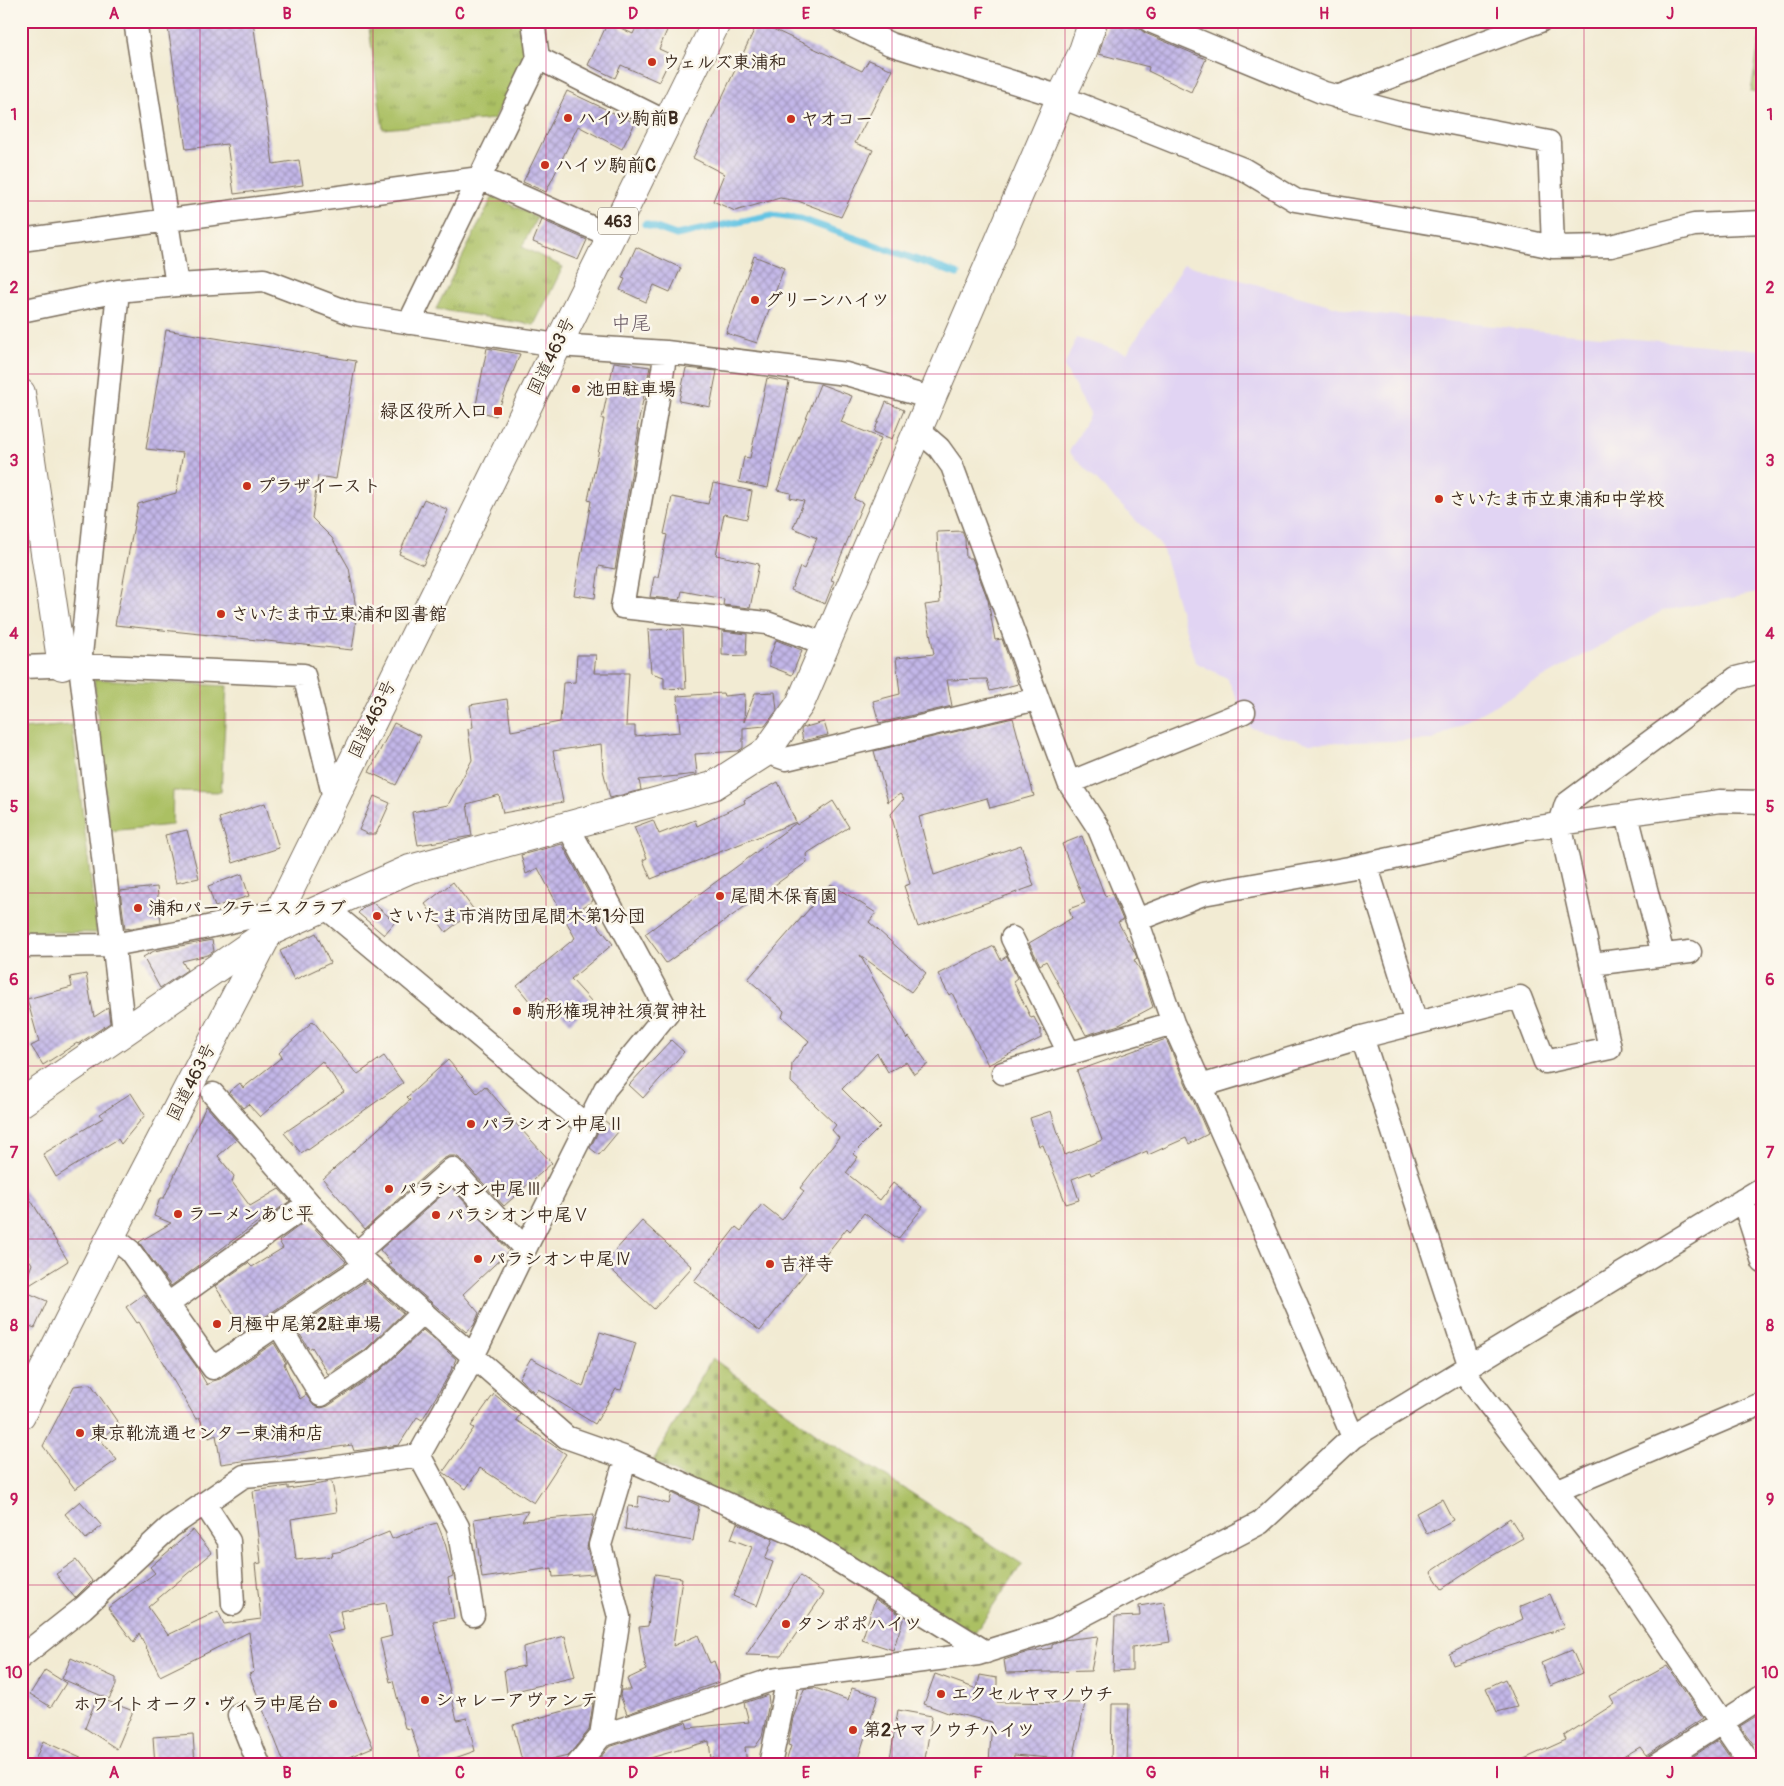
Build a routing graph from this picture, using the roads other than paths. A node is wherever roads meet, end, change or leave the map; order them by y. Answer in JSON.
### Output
{"nodes":[{"id":1,"x":135,"y":21,"type":"edge"},
{"id":2,"x":533,"y":21,"type":"edge"},
{"id":3,"x":717,"y":21,"type":"edge"},
{"id":4,"x":842,"y":21,"type":"edge"},
{"id":5,"x":1093,"y":21,"type":"edge"},
{"id":6,"x":1150,"y":21,"type":"edge"},
{"id":7,"x":1540,"y":21,"type":"edge"},
{"id":8,"x":538,"y":58,"type":"junction"},
{"id":9,"x":1061,"y":97,"type":"junction"},
{"id":10,"x":1337,"y":97,"type":"junction"},
{"id":11,"x":666,"y":122,"type":"junction"},
{"id":12,"x":480,"y":178,"type":"junction"},
{"id":13,"x":166,"y":220,"type":"junction"},
{"id":14,"x":1763,"y":222,"type":"edge"},
{"id":15,"x":611,"y":236,"type":"junction"},
{"id":16,"x":21,"y":240,"type":"edge"},
{"id":17,"x":1553,"y":247,"type":"junction"},
{"id":18,"x":177,"y":285,"type":"junction"},
{"id":19,"x":118,"y":292,"type":"junction"},
{"id":20,"x":21,"y":311,"type":"edge"},
{"id":21,"x":409,"y":323,"type":"junction"},
{"id":22,"x":557,"y":344,"type":"junction"},
{"id":23,"x":666,"y":352,"type":"junction"},
{"id":24,"x":21,"y":393,"type":"edge"},
{"id":25,"x":931,"y":398,"type":"junction"},
{"id":26,"x":917,"y":429,"type":"junction"},
{"id":27,"x":28,"y":492,"type":"edge"},
{"id":28,"x":826,"y":644,"type":"junction"},
{"id":29,"x":71,"y":665,"type":"junction"},
{"id":30,"x":21,"y":667,"type":"edge"},
{"id":31,"x":1763,"y":671,"type":"edge"},
{"id":32,"x":1037,"y":699,"type":"junction"},
{"id":33,"x":1244,"y":712,"type":"dead end"},
{"id":34,"x":766,"y":752,"type":"junction"},
{"id":35,"x":1069,"y":784,"type":"junction"},
{"id":36,"x":334,"y":798,"type":"junction"},
{"id":37,"x":1763,"y":802,"type":"edge"},
{"id":38,"x":1626,"y":815,"type":"junction"},
{"id":39,"x":1560,"y":824,"type":"junction"},
{"id":40,"x":567,"y":825,"type":"junction"},
{"id":41,"x":1366,"y":864,"type":"junction"},
{"id":42,"x":325,"y":907,"type":"junction"},
{"id":43,"x":1137,"y":920,"type":"junction"},
{"id":44,"x":274,"y":922,"type":"junction"},
{"id":45,"x":1012,"y":938,"type":"dead end"},
{"id":46,"x":113,"y":945,"type":"junction"},
{"id":47,"x":21,"y":946,"type":"edge"},
{"id":48,"x":1690,"y":952,"type":"dead end"},
{"id":49,"x":1663,"y":955,"type":"junction"},
{"id":50,"x":1592,"y":964,"type":"junction"},
{"id":51,"x":1173,"y":1023,"type":"junction"},
{"id":52,"x":1416,"y":1023,"type":"junction"},
{"id":53,"x":124,"y":1032,"type":"junction"},
{"id":54,"x":1362,"y":1037,"type":"junction"},
{"id":55,"x":1069,"y":1053,"type":"junction"},
{"id":56,"x":1003,"y":1073,"type":"dead end"},
{"id":57,"x":205,"y":1086,"type":"junction"},
{"id":58,"x":1201,"y":1086,"type":"junction"},
{"id":59,"x":21,"y":1103,"type":"edge"},
{"id":60,"x":587,"y":1126,"type":"junction"},
{"id":61,"x":1763,"y":1188,"type":"edge"},
{"id":62,"x":1743,"y":1200,"type":"junction"},
{"id":63,"x":308,"y":1203,"type":"junction"},
{"id":64,"x":111,"y":1236,"type":"junction"},
{"id":65,"x":525,"y":1249,"type":"junction"},
{"id":66,"x":362,"y":1259,"type":"junction"},
{"id":67,"x":1763,"y":1262,"type":"edge"},
{"id":68,"x":168,"y":1304,"type":"junction"},
{"id":69,"x":423,"y":1312,"type":"junction"},
{"id":70,"x":278,"y":1324,"type":"junction"},
{"id":71,"x":474,"y":1356,"type":"junction"},
{"id":72,"x":1467,"y":1369,"type":"junction"},
{"id":73,"x":1763,"y":1403,"type":"edge"},
{"id":74,"x":21,"y":1414,"type":"edge"},
{"id":75,"x":1353,"y":1437,"type":"junction"},
{"id":76,"x":419,"y":1455,"type":"junction"},
{"id":77,"x":626,"y":1458,"type":"junction"},
{"id":78,"x":1556,"y":1491,"type":"junction"},
{"id":79,"x":204,"y":1503,"type":"junction"},
{"id":80,"x":233,"y":1604,"type":"dead end"},
{"id":81,"x":472,"y":1615,"type":"dead end"},
{"id":82,"x":986,"y":1652,"type":"junction"},
{"id":83,"x":21,"y":1657,"type":"edge"},
{"id":84,"x":788,"y":1678,"type":"junction"},
{"id":85,"x":1763,"y":1696,"type":"edge"},
{"id":86,"x":238,"y":1715,"type":"dead end"},
{"id":87,"x":1723,"y":1722,"type":"junction"},
{"id":88,"x":601,"y":1736,"type":"junction"},
{"id":89,"x":259,"y":1765,"type":"edge"},
{"id":90,"x":577,"y":1765,"type":"edge"},
{"id":91,"x":770,"y":1765,"type":"edge"},
{"id":92,"x":1655,"y":1765,"type":"edge"},
{"id":93,"x":1751,"y":1765,"type":"edge"}],
"edges":[{"from":1,"to":13,"type":"street"},
{"from":2,"to":8,"type":"street"},
{"from":3,"to":11,"type":"main road","name":"国道463号","number":"463"},
{"from":4,"to":9,"type":"street"},
{"from":5,"to":9,"type":"main road"},
{"from":6,"to":10,"type":"street"},
{"from":7,"to":10,"type":"street"},
{"from":8,"to":11,"type":"street"},
{"from":8,"to":12,"type":"street"},
{"from":9,"to":17,"type":"street"},
{"from":9,"to":25,"type":"main road"},
{"from":10,"to":17,"type":"street"},
{"from":11,"to":15,"type":"main road","name":"国道463号","number":"463"},
{"from":12,"to":13,"type":"street"},
{"from":12,"to":15,"type":"street"},
{"from":12,"to":21,"type":"street"},
{"from":13,"to":16,"type":"street"},
{"from":13,"to":18,"type":"street"},
{"from":14,"to":17,"type":"street"},
{"from":15,"to":22,"type":"main road","name":"国道463号","number":"463"},
{"from":18,"to":19,"type":"street"},
{"from":18,"to":21,"type":"street"},
{"from":19,"to":20,"type":"street"},
{"from":19,"to":29,"type":"street"},
{"from":21,"to":22,"type":"street"},
{"from":22,"to":23,"type":"street"},
{"from":22,"to":36,"type":"main road","name":"国道463号","number":"463"},
{"from":23,"to":25,"type":"street"},
{"from":23,"to":28,"type":"street"},
{"from":24,"to":27,"type":"main road"},
{"from":25,"to":26,"type":"main road"},
{"from":26,"to":28,"type":"main road"},
{"from":26,"to":32,"type":"street"},
{"from":27,"to":29,"type":"main road"},
{"from":28,"to":34,"type":"main road"},
{"from":29,"to":30,"type":"street"},
{"from":29,"to":36,"type":"street"},
{"from":29,"to":46,"type":"street"},
{"from":31,"to":39,"type":"street"},
{"from":32,"to":34,"type":"street"},
{"from":32,"to":35,"type":"street"},
{"from":33,"to":35,"type":"street"},
{"from":34,"to":40,"type":"main road"},
{"from":35,"to":43,"type":"street"},
{"from":36,"to":44,"type":"main road","name":"国道463号","number":"463"},
{"from":37,"to":38,"type":"street"},
{"from":38,"to":39,"type":"street"},
{"from":38,"to":49,"type":"street"},
{"from":39,"to":41,"type":"street"},
{"from":39,"to":50,"type":"street"},
{"from":40,"to":42,"type":"main road"},
{"from":40,"to":60,"type":"street"},
{"from":41,"to":43,"type":"street"},
{"from":41,"to":52,"type":"street"},
{"from":42,"to":44,"type":"main road"},
{"from":42,"to":60,"type":"street"},
{"from":43,"to":51,"type":"street"},
{"from":44,"to":46,"type":"street"},
{"from":44,"to":53,"type":"main road"},
{"from":44,"to":57,"type":"main road","name":"国道463号","number":"463"},
{"from":45,"to":55,"type":"street"},
{"from":46,"to":47,"type":"street"},
{"from":46,"to":53,"type":"street"},
{"from":48,"to":49,"type":"street"},
{"from":49,"to":50,"type":"street"},
{"from":50,"to":52,"type":"street"},
{"from":51,"to":55,"type":"street"},
{"from":51,"to":58,"type":"street"},
{"from":52,"to":54,"type":"street"},
{"from":53,"to":59,"type":"main road"},
{"from":54,"to":58,"type":"street"},
{"from":54,"to":72,"type":"street"},
{"from":55,"to":56,"type":"street"},
{"from":57,"to":63,"type":"street"},
{"from":57,"to":64,"type":"main road","name":"国道463号","number":"463"},
{"from":58,"to":75,"type":"street"},
{"from":60,"to":65,"type":"street"},
{"from":61,"to":62,"type":"street"},
{"from":62,"to":67,"type":"street"},
{"from":62,"to":72,"type":"street"},
{"from":63,"to":66,"type":"street"},
{"from":63,"to":68,"type":"street"},
{"from":64,"to":68,"type":"street"},
{"from":64,"to":74,"type":"main road","name":"国道463号","number":"463"},
{"from":65,"to":66,"type":"street"},
{"from":65,"to":71,"type":"street"},
{"from":66,"to":69,"type":"street"},
{"from":66,"to":70,"type":"street"},
{"from":68,"to":70,"type":"street"},
{"from":69,"to":70,"type":"street"},
{"from":69,"to":71,"type":"street"},
{"from":71,"to":76,"type":"street"},
{"from":71,"to":77,"type":"street"},
{"from":72,"to":75,"type":"street"},
{"from":72,"to":78,"type":"street"},
{"from":73,"to":78,"type":"street"},
{"from":75,"to":82,"type":"street"},
{"from":76,"to":79,"type":"street"},
{"from":76,"to":81,"type":"street"},
{"from":77,"to":82,"type":"street"},
{"from":77,"to":88,"type":"street"},
{"from":78,"to":87,"type":"street"},
{"from":79,"to":80,"type":"street"},
{"from":79,"to":83,"type":"street"},
{"from":82,"to":84,"type":"street"},
{"from":84,"to":88,"type":"street"},
{"from":84,"to":91,"type":"street"},
{"from":85,"to":87,"type":"street"},
{"from":86,"to":89,"type":"street"},
{"from":87,"to":92,"type":"street"},
{"from":87,"to":93,"type":"street"},
{"from":88,"to":90,"type":"street"}]}
